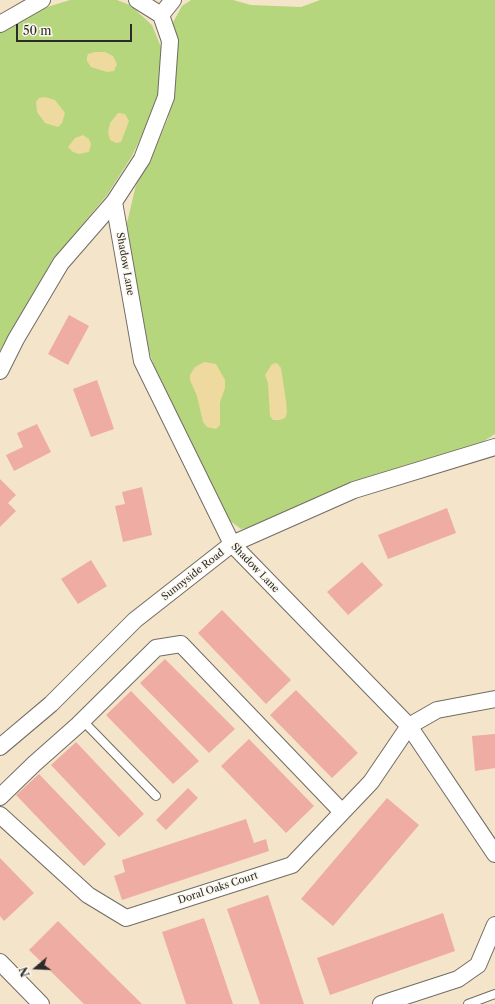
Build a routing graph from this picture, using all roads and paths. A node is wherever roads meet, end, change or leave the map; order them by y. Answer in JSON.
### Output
{"nodes":[{"id":1,"x":42,"y":0,"type":"edge"},
{"id":2,"x":137,"y":0,"type":"edge"},
{"id":3,"x":173,"y":0,"type":"edge"},
{"id":4,"x":161,"y":15,"type":"junction"},
{"id":5,"x":0,"y":24,"type":"edge"},
{"id":6,"x":114,"y":202,"type":"junction"},
{"id":7,"x":0,"y":371,"type":"edge"},
{"id":8,"x":495,"y":447,"type":"edge"},
{"id":9,"x":232,"y":544,"type":"junction"},
{"id":10,"x":495,"y":699,"type":"edge"},
{"id":11,"x":82,"y":721,"type":"junction"},
{"id":12,"x":409,"y":726,"type":"junction"},
{"id":13,"x":0,"y":747,"type":"edge"},
{"id":14,"x":156,"y":796,"type":"dead end"},
{"id":15,"x":0,"y":797,"type":"edge"},
{"id":16,"x":342,"y":812,"type":"junction"},
{"id":17,"x":0,"y":815,"type":"edge"},
{"id":18,"x":495,"y":854,"type":"edge"},
{"id":19,"x":495,"y":925,"type":"edge"},
{"id":20,"x":0,"y":962,"type":"edge"},
{"id":21,"x":495,"y":994,"type":"edge"},
{"id":22,"x":41,"y":1004,"type":"edge"},
{"id":23,"x":381,"y":1004,"type":"edge"},
{"id":24,"x":468,"y":1004,"type":"edge"}],
"edges":[{"from":1,"to":5,"type":"street"},
{"from":2,"to":4,"type":"street"},
{"from":3,"to":4,"type":"street"},
{"from":4,"to":6,"type":"street"},
{"from":6,"to":7,"type":"street"},
{"from":6,"to":9,"type":"street","name":"Shadow Lane"},
{"from":8,"to":9,"type":"street","name":"Sunnyside Road"},
{"from":9,"to":12,"type":"street","name":"Shadow Lane"},
{"from":9,"to":13,"type":"street","name":"Sunnyside Road"},
{"from":10,"to":12,"type":"street"},
{"from":11,"to":14,"type":"lane"},
{"from":11,"to":15,"type":"street"},
{"from":11,"to":16,"type":"street"},
{"from":12,"to":16,"type":"street","name":"Doral Oaks Court"},
{"from":12,"to":18,"type":"street","name":"Shadow Lane"},
{"from":16,"to":17,"type":"street","name":"Doral Oaks Court"},
{"from":19,"to":23,"type":"street"},
{"from":20,"to":22,"type":"street"},
{"from":21,"to":24,"type":"lane"}]}
